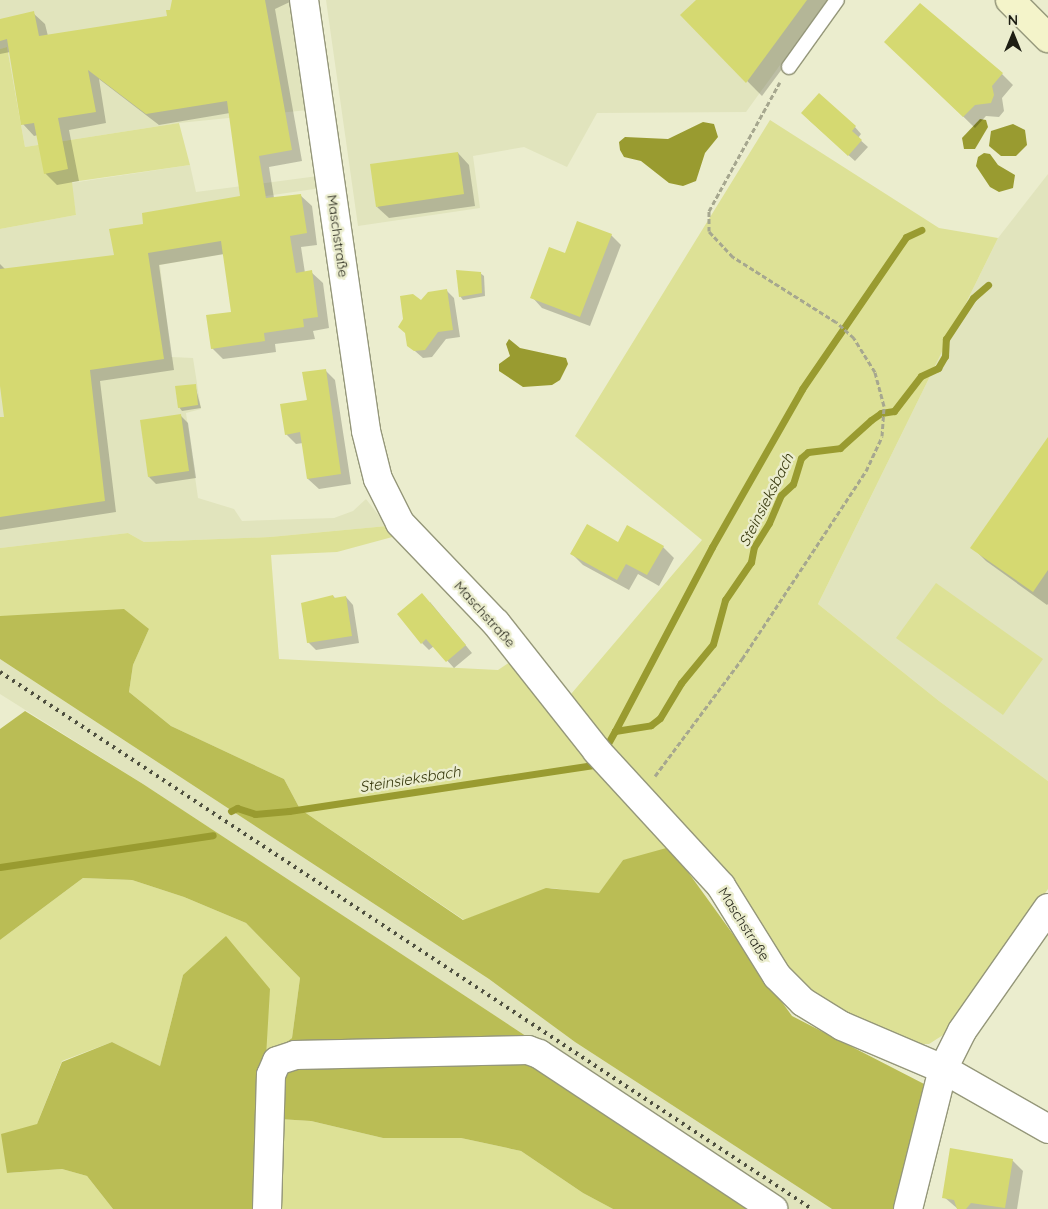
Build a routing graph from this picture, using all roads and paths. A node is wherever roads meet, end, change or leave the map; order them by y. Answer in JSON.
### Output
{"nodes":[{"id":1,"x":304,"y":0,"type":"edge"},
{"id":2,"x":837,"y":0,"type":"edge"},
{"id":3,"x":1010,"y":0,"type":"edge"},
{"id":4,"x":1048,"y":38,"type":"edge"},
{"id":5,"x":789,"y":67,"type":"joint"},
{"id":6,"x":636,"y":792,"type":"junction"},
{"id":7,"x":1048,"y":908,"type":"edge"},
{"id":8,"x":943,"y":1069,"type":"junction"},
{"id":9,"x":1048,"y":1129,"type":"edge"},
{"id":10,"x":267,"y":1209,"type":"edge"},
{"id":11,"x":773,"y":1209,"type":"edge"},
{"id":12,"x":908,"y":1209,"type":"edge"}],
"edges":[{"from":1,"to":6,"type":"street","name":"Maschstraße"},
{"from":2,"to":5,"type":"lane"},
{"from":3,"to":4,"type":"main road"},
{"from":5,"to":6,"type":"path"},
{"from":6,"to":8,"type":"street","name":"Maschstraße"},
{"from":7,"to":8,"type":"street"},
{"from":8,"to":9,"type":"street","name":"Maschstraße"},
{"from":8,"to":12,"type":"street"},
{"from":10,"to":11,"type":"street"}]}
